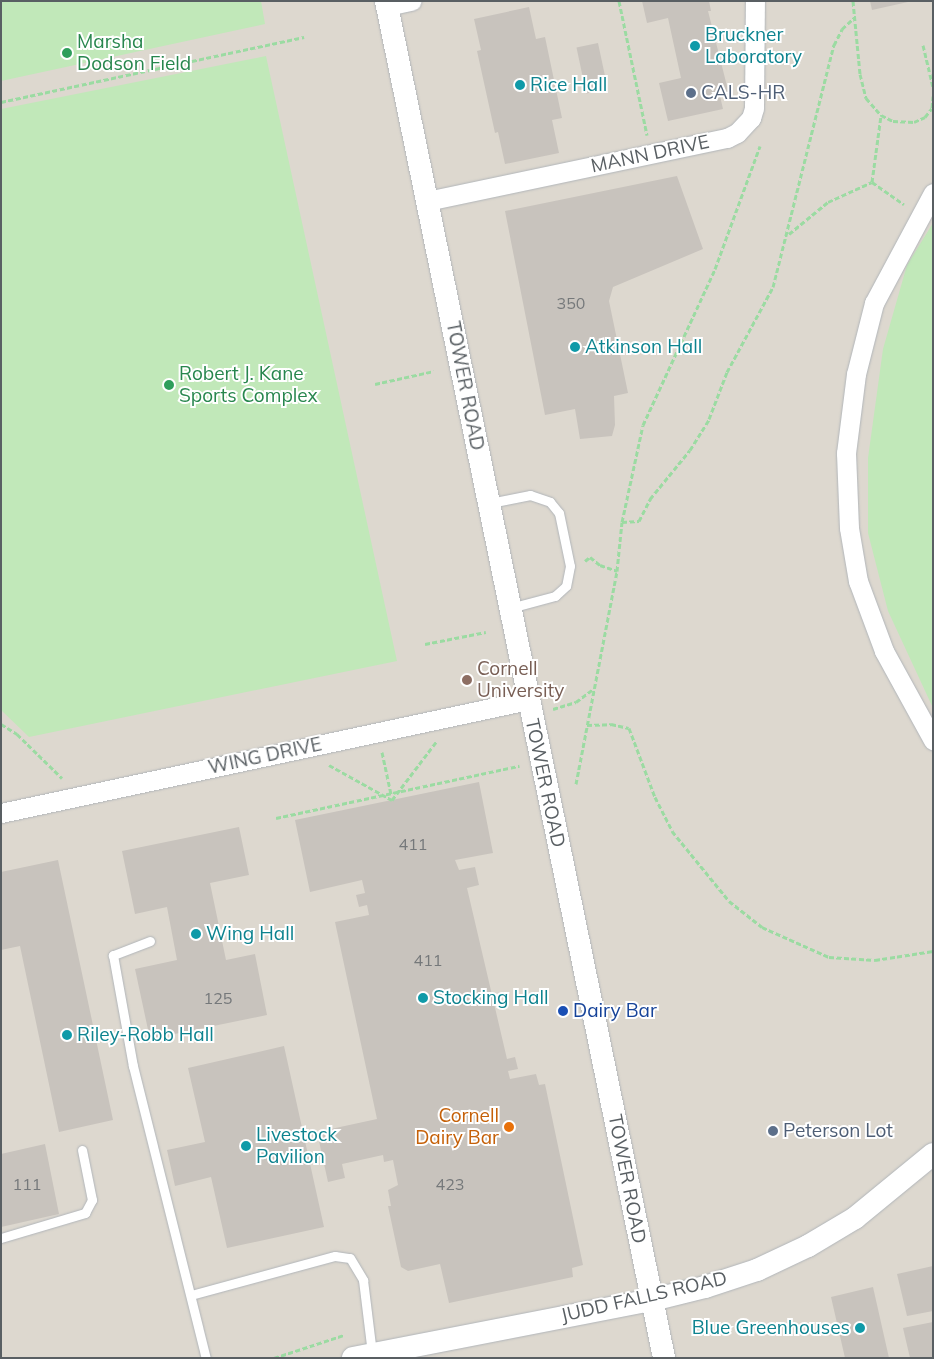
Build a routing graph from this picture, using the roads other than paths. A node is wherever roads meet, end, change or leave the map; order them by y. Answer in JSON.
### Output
{"nodes":[{"id":1,"x":411,"y":1,"type":"edge"},
{"id":2,"x":755,"y":1,"type":"edge"},
{"id":3,"x":386,"y":4,"type":"edge"},
{"id":4,"x":933,"y":193,"type":"edge"},
{"id":5,"x":427,"y":201,"type":"junction"},
{"id":6,"x":488,"y":504,"type":"junction"},
{"id":7,"x":510,"y":608,"type":"junction"},
{"id":8,"x":528,"y":700,"type":"junction"},
{"id":9,"x":933,"y":740,"type":"edge"},
{"id":10,"x":1,"y":813,"type":"edge"},
{"id":11,"x":150,"y":941,"type":"dead end"},
{"id":12,"x":82,"y":1150,"type":"dead end"},
{"id":13,"x":933,"y":1154,"type":"edge"},
{"id":14,"x":1,"y":1238,"type":"edge"},
{"id":15,"x":191,"y":1295,"type":"junction"},
{"id":16,"x":652,"y":1300,"type":"junction"},
{"id":17,"x":362,"y":1355,"type":"edge"},
{"id":18,"x":206,"y":1358,"type":"edge"},
{"id":19,"x":664,"y":1358,"type":"edge"}],
"edges":[{"from":1,"to":3,"type":"street"},
{"from":2,"to":5,"type":"street","name":"MANN DRIVE"},
{"from":3,"to":5,"type":"street","name":"TOWER ROAD"},
{"from":4,"to":9,"type":"street"},
{"from":5,"to":6,"type":"street","name":"TOWER ROAD"},
{"from":6,"to":7,"type":"street","name":"TOWER ROAD"},
{"from":6,"to":7,"type":"lane"},
{"from":7,"to":8,"type":"street","name":"TOWER ROAD"},
{"from":8,"to":10,"type":"street","name":"WING DRIVE"},
{"from":8,"to":16,"type":"street","name":"TOWER ROAD"},
{"from":11,"to":15,"type":"lane"},
{"from":12,"to":14,"type":"lane"},
{"from":13,"to":16,"type":"street","name":"JUDD FALLS ROAD"},
{"from":15,"to":17,"type":"lane"},
{"from":15,"to":18,"type":"lane"},
{"from":16,"to":17,"type":"street","name":"JUDD FALLS ROAD"},
{"from":16,"to":19,"type":"street","name":"TOWER ROAD"}]}
